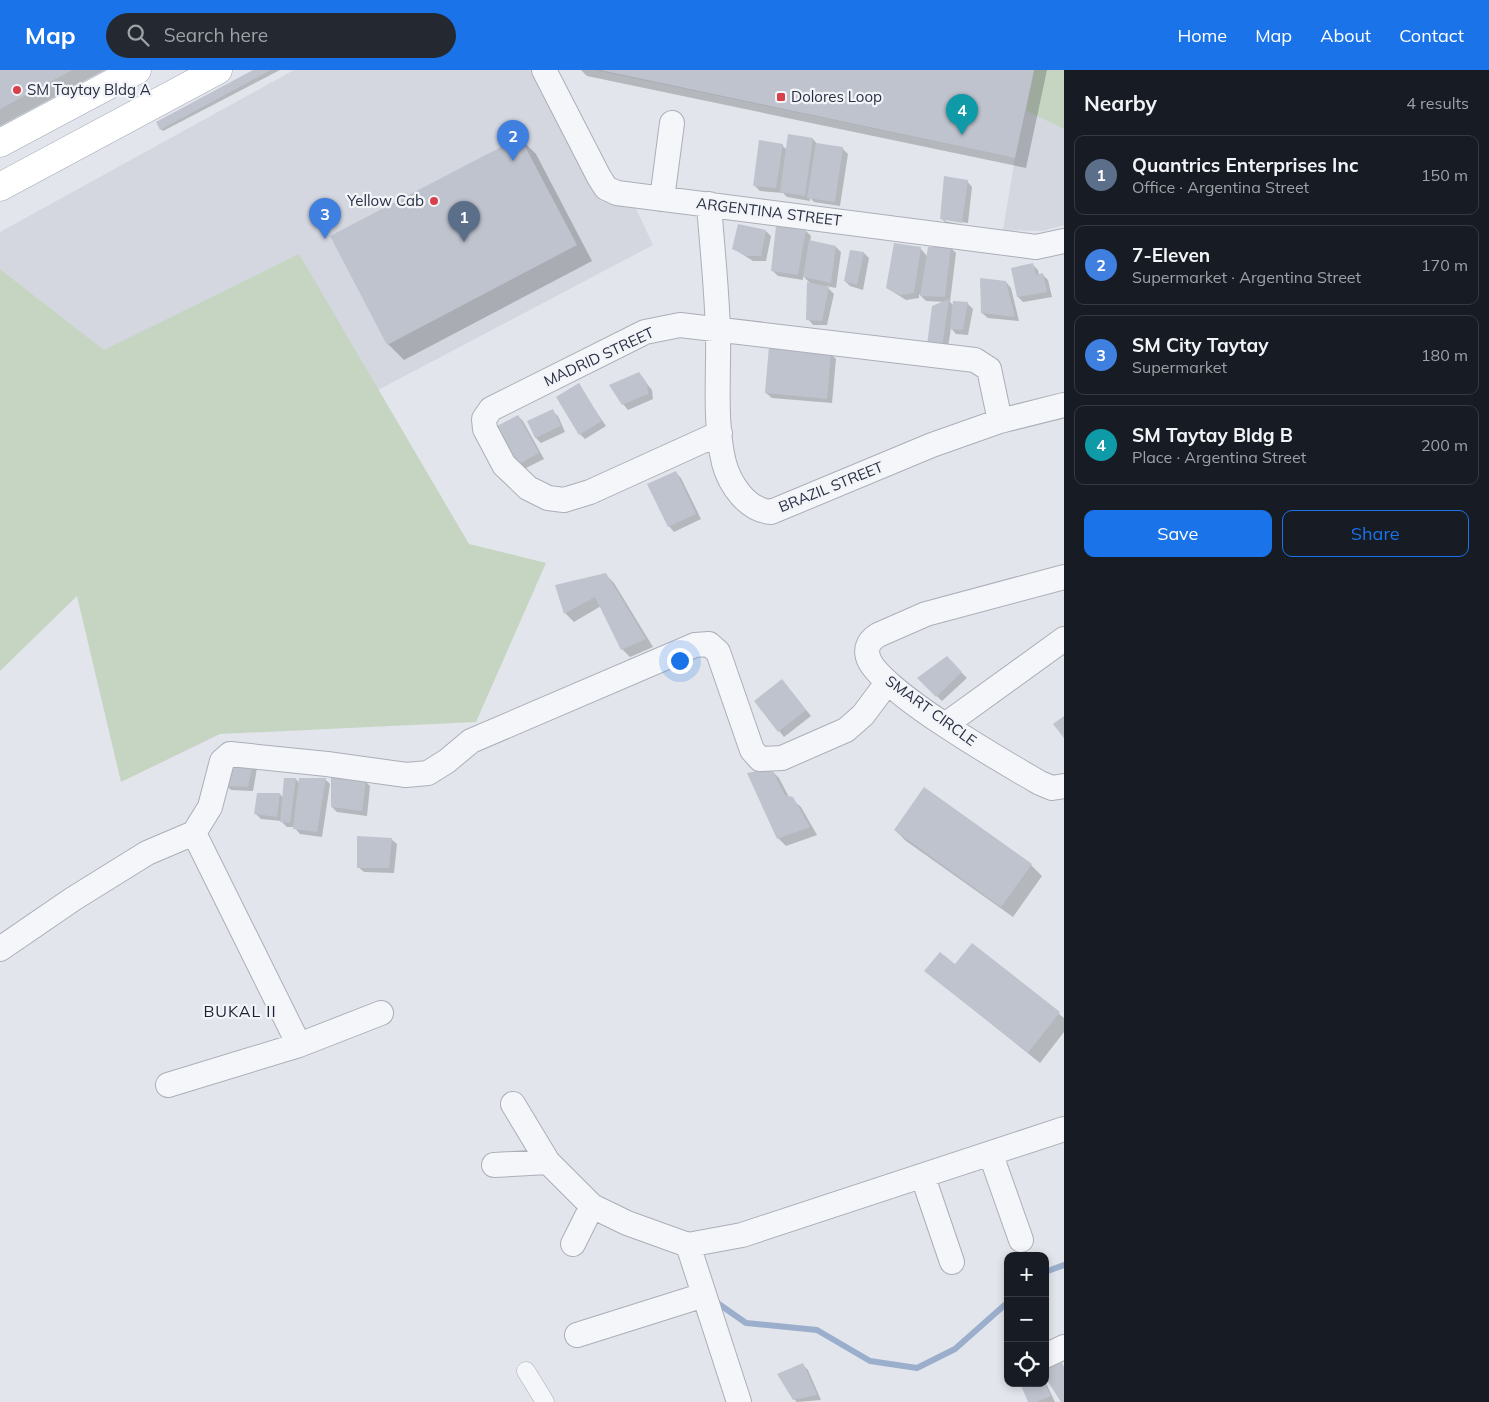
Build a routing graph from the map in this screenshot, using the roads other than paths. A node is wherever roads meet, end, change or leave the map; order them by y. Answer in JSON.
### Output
{"nodes":[{"id":1,"x":137,"y":70,"type":"edge"},
{"id":2,"x":218,"y":70,"type":"edge"},
{"id":3,"x":544,"y":70,"type":"edge"},
{"id":4,"x":672,"y":122,"type":"dead end"},
{"id":5,"x":0,"y":143,"type":"edge"},
{"id":6,"x":0,"y":186,"type":"edge"},
{"id":7,"x":662,"y":199,"type":"junction"},
{"id":8,"x":708,"y":204,"type":"junction"},
{"id":9,"x":1064,"y":241,"type":"edge"},
{"id":10,"x":718,"y":331,"type":"junction"},
{"id":11,"x":1064,"y":405,"type":"edge"},
{"id":12,"x":1000,"y":421,"type":"junction"},
{"id":13,"x":720,"y":433,"type":"junction"},
{"id":14,"x":1064,"y":577,"type":"edge"},
{"id":15,"x":1064,"y":639,"type":"edge"},
{"id":16,"x":887,"y":683,"type":"junction"},
{"id":17,"x":945,"y":725,"type":"junction"},
{"id":18,"x":1064,"y":786,"type":"edge"},
{"id":19,"x":194,"y":832,"type":"junction"},
{"id":20,"x":0,"y":949,"type":"edge"},
{"id":21,"x":381,"y":1013,"type":"dead end"},
{"id":22,"x":299,"y":1045,"type":"junction"},
{"id":23,"x":168,"y":1085,"type":"dead end"},
{"id":24,"x":513,"y":1104,"type":"dead end"},
{"id":25,"x":1064,"y":1129,"type":"edge"},
{"id":26,"x":991,"y":1155,"type":"junction"},
{"id":27,"x":548,"y":1162,"type":"junction"},
{"id":28,"x":494,"y":1165,"type":"dead end"},
{"id":29,"x":923,"y":1177,"type":"junction"},
{"id":30,"x":592,"y":1206,"type":"junction"},
{"id":31,"x":1021,"y":1240,"type":"dead end"},
{"id":32,"x":573,"y":1244,"type":"dead end"},
{"id":33,"x":688,"y":1246,"type":"junction"},
{"id":34,"x":952,"y":1262,"type":"dead end"},
{"id":35,"x":704,"y":1295,"type":"junction"},
{"id":36,"x":577,"y":1335,"type":"dead end"},
{"id":37,"x":1064,"y":1347,"type":"edge"},
{"id":38,"x":1049,"y":1354,"type":"edge"},
{"id":39,"x":526,"y":1371,"type":"dead end"},
{"id":40,"x":545,"y":1402,"type":"edge"},
{"id":41,"x":739,"y":1402,"type":"edge"}],
"edges":[{"from":1,"to":5,"type":"main road"},
{"from":2,"to":6,"type":"main road"},
{"from":3,"to":7,"type":"street","name":"ARGENTINA STREET"},
{"from":4,"to":7,"type":"street"},
{"from":7,"to":8,"type":"street","name":"ARGENTINA STREET"},
{"from":8,"to":9,"type":"street","name":"ARGENTINA STREET"},
{"from":8,"to":10,"type":"street","name":"BRAZIL STREET"},
{"from":10,"to":12,"type":"street","name":"MADRID STREET"},
{"from":10,"to":13,"type":"street","name":"BRAZIL STREET"},
{"from":10,"to":13,"type":"street","name":"MADRID STREET"},
{"from":11,"to":12,"type":"street","name":"BRAZIL STREET"},
{"from":12,"to":13,"type":"street","name":"BRAZIL STREET"},
{"from":14,"to":16,"type":"street","name":"SMART CIRCLE"},
{"from":15,"to":17,"type":"street"},
{"from":16,"to":17,"type":"street","name":"SMART CIRCLE"},
{"from":16,"to":19,"type":"street"},
{"from":17,"to":18,"type":"street","name":"SMART CIRCLE"},
{"from":19,"to":20,"type":"street"},
{"from":19,"to":22,"type":"street"},
{"from":21,"to":22,"type":"street"},
{"from":22,"to":23,"type":"street"},
{"from":24,"to":27,"type":"street"},
{"from":25,"to":26,"type":"street"},
{"from":26,"to":29,"type":"street"},
{"from":26,"to":31,"type":"street"},
{"from":27,"to":28,"type":"street"},
{"from":27,"to":30,"type":"street"},
{"from":29,"to":33,"type":"street"},
{"from":29,"to":34,"type":"street"},
{"from":30,"to":32,"type":"street"},
{"from":30,"to":33,"type":"street"},
{"from":33,"to":35,"type":"street"},
{"from":35,"to":36,"type":"street"},
{"from":35,"to":41,"type":"street"},
{"from":37,"to":38,"type":"street"},
{"from":39,"to":40,"type":"street"}]}
